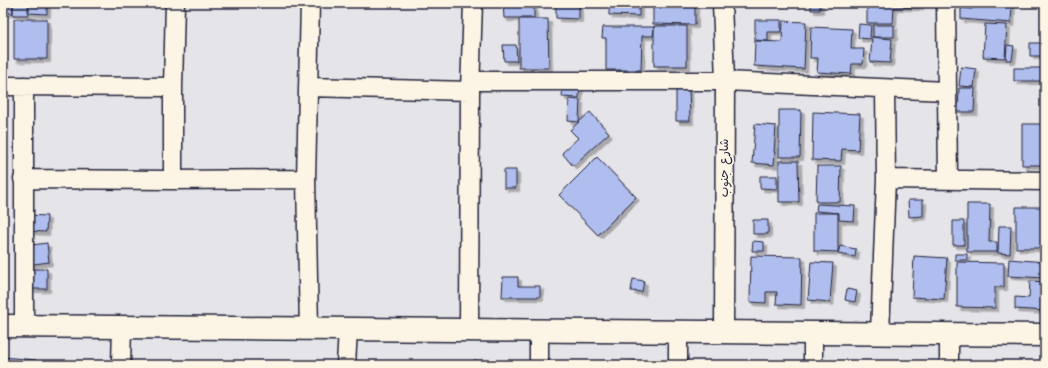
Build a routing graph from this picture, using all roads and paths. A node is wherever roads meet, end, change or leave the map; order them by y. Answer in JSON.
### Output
{"nodes":[{"id":1,"x":175,"y":3,"type":"edge"},
{"id":2,"x":310,"y":3,"type":"edge"},
{"id":3,"x":473,"y":3,"type":"edge"},
{"id":4,"x":722,"y":3,"type":"edge"},
{"id":5,"x":946,"y":3,"type":"edge"},
{"id":6,"x":725,"y":81,"type":"junction"},
{"id":7,"x":3,"y":86,"type":"edge"},
{"id":8,"x":24,"y":86,"type":"junction"},
{"id":9,"x":470,"y":86,"type":"junction"},
{"id":10,"x":173,"y":87,"type":"junction"},
{"id":11,"x":308,"y":87,"type":"junction"},
{"id":12,"x":885,"y":89,"type":"junction"},
{"id":13,"x":946,"y":91,"type":"junction"},
{"id":14,"x":306,"y":179,"type":"junction"},
{"id":15,"x":886,"y":179,"type":"junction"},
{"id":16,"x":23,"y":180,"type":"junction"},
{"id":17,"x":173,"y":180,"type":"junction"},
{"id":18,"x":948,"y":180,"type":"junction"},
{"id":19,"x":1045,"y":181,"type":"edge"},
{"id":20,"x":13,"y":326,"type":"edge"},
{"id":21,"x":122,"y":327,"type":"junction"},
{"id":22,"x":309,"y":329,"type":"junction"},
{"id":23,"x":348,"y":329,"type":"junction"},
{"id":24,"x":469,"y":330,"type":"junction"},
{"id":25,"x":539,"y":331,"type":"junction"},
{"id":26,"x":678,"y":332,"type":"junction"},
{"id":27,"x":724,"y":332,"type":"junction"},
{"id":28,"x":813,"y":333,"type":"junction"},
{"id":29,"x":880,"y":334,"type":"junction"},
{"id":30,"x":949,"y":335,"type":"junction"},
{"id":31,"x":1045,"y":335,"type":"edge"},
{"id":32,"x":121,"y":365,"type":"edge"},
{"id":33,"x":346,"y":365,"type":"edge"},
{"id":34,"x":540,"y":365,"type":"edge"},
{"id":35,"x":678,"y":365,"type":"edge"},
{"id":36,"x":812,"y":365,"type":"edge"},
{"id":37,"x":949,"y":365,"type":"edge"}],
"edges":[{"from":1,"to":10,"type":"street"},
{"from":2,"to":11,"type":"street"},
{"from":3,"to":9,"type":"street"},
{"from":4,"to":6,"type":"street","name":"شارع جنوب"},
{"from":5,"to":13,"type":"street"},
{"from":6,"to":9,"type":"street"},
{"from":6,"to":12,"type":"street"},
{"from":6,"to":27,"type":"street","name":"شارع جنوب"},
{"from":7,"to":8,"type":"street"},
{"from":8,"to":10,"type":"street"},
{"from":8,"to":16,"type":"street"},
{"from":9,"to":11,"type":"street"},
{"from":9,"to":24,"type":"street"},
{"from":10,"to":17,"type":"street"},
{"from":11,"to":14,"type":"street"},
{"from":12,"to":13,"type":"street"},
{"from":12,"to":15,"type":"street"},
{"from":13,"to":18,"type":"street"},
{"from":14,"to":17,"type":"street"},
{"from":14,"to":22,"type":"street"},
{"from":15,"to":18,"type":"street"},
{"from":15,"to":29,"type":"street"},
{"from":16,"to":17,"type":"street"},
{"from":16,"to":20,"type":"street"},
{"from":18,"to":19,"type":"street"},
{"from":20,"to":21,"type":"street"},
{"from":21,"to":22,"type":"street"},
{"from":21,"to":32,"type":"street"},
{"from":22,"to":23,"type":"street"},
{"from":23,"to":24,"type":"street"},
{"from":23,"to":33,"type":"street"},
{"from":24,"to":25,"type":"street"},
{"from":25,"to":26,"type":"street"},
{"from":25,"to":34,"type":"street"},
{"from":26,"to":27,"type":"street"},
{"from":26,"to":35,"type":"street"},
{"from":27,"to":28,"type":"street"},
{"from":28,"to":29,"type":"street"},
{"from":28,"to":36,"type":"street"},
{"from":29,"to":30,"type":"street"},
{"from":30,"to":31,"type":"street"},
{"from":30,"to":37,"type":"street"}]}
